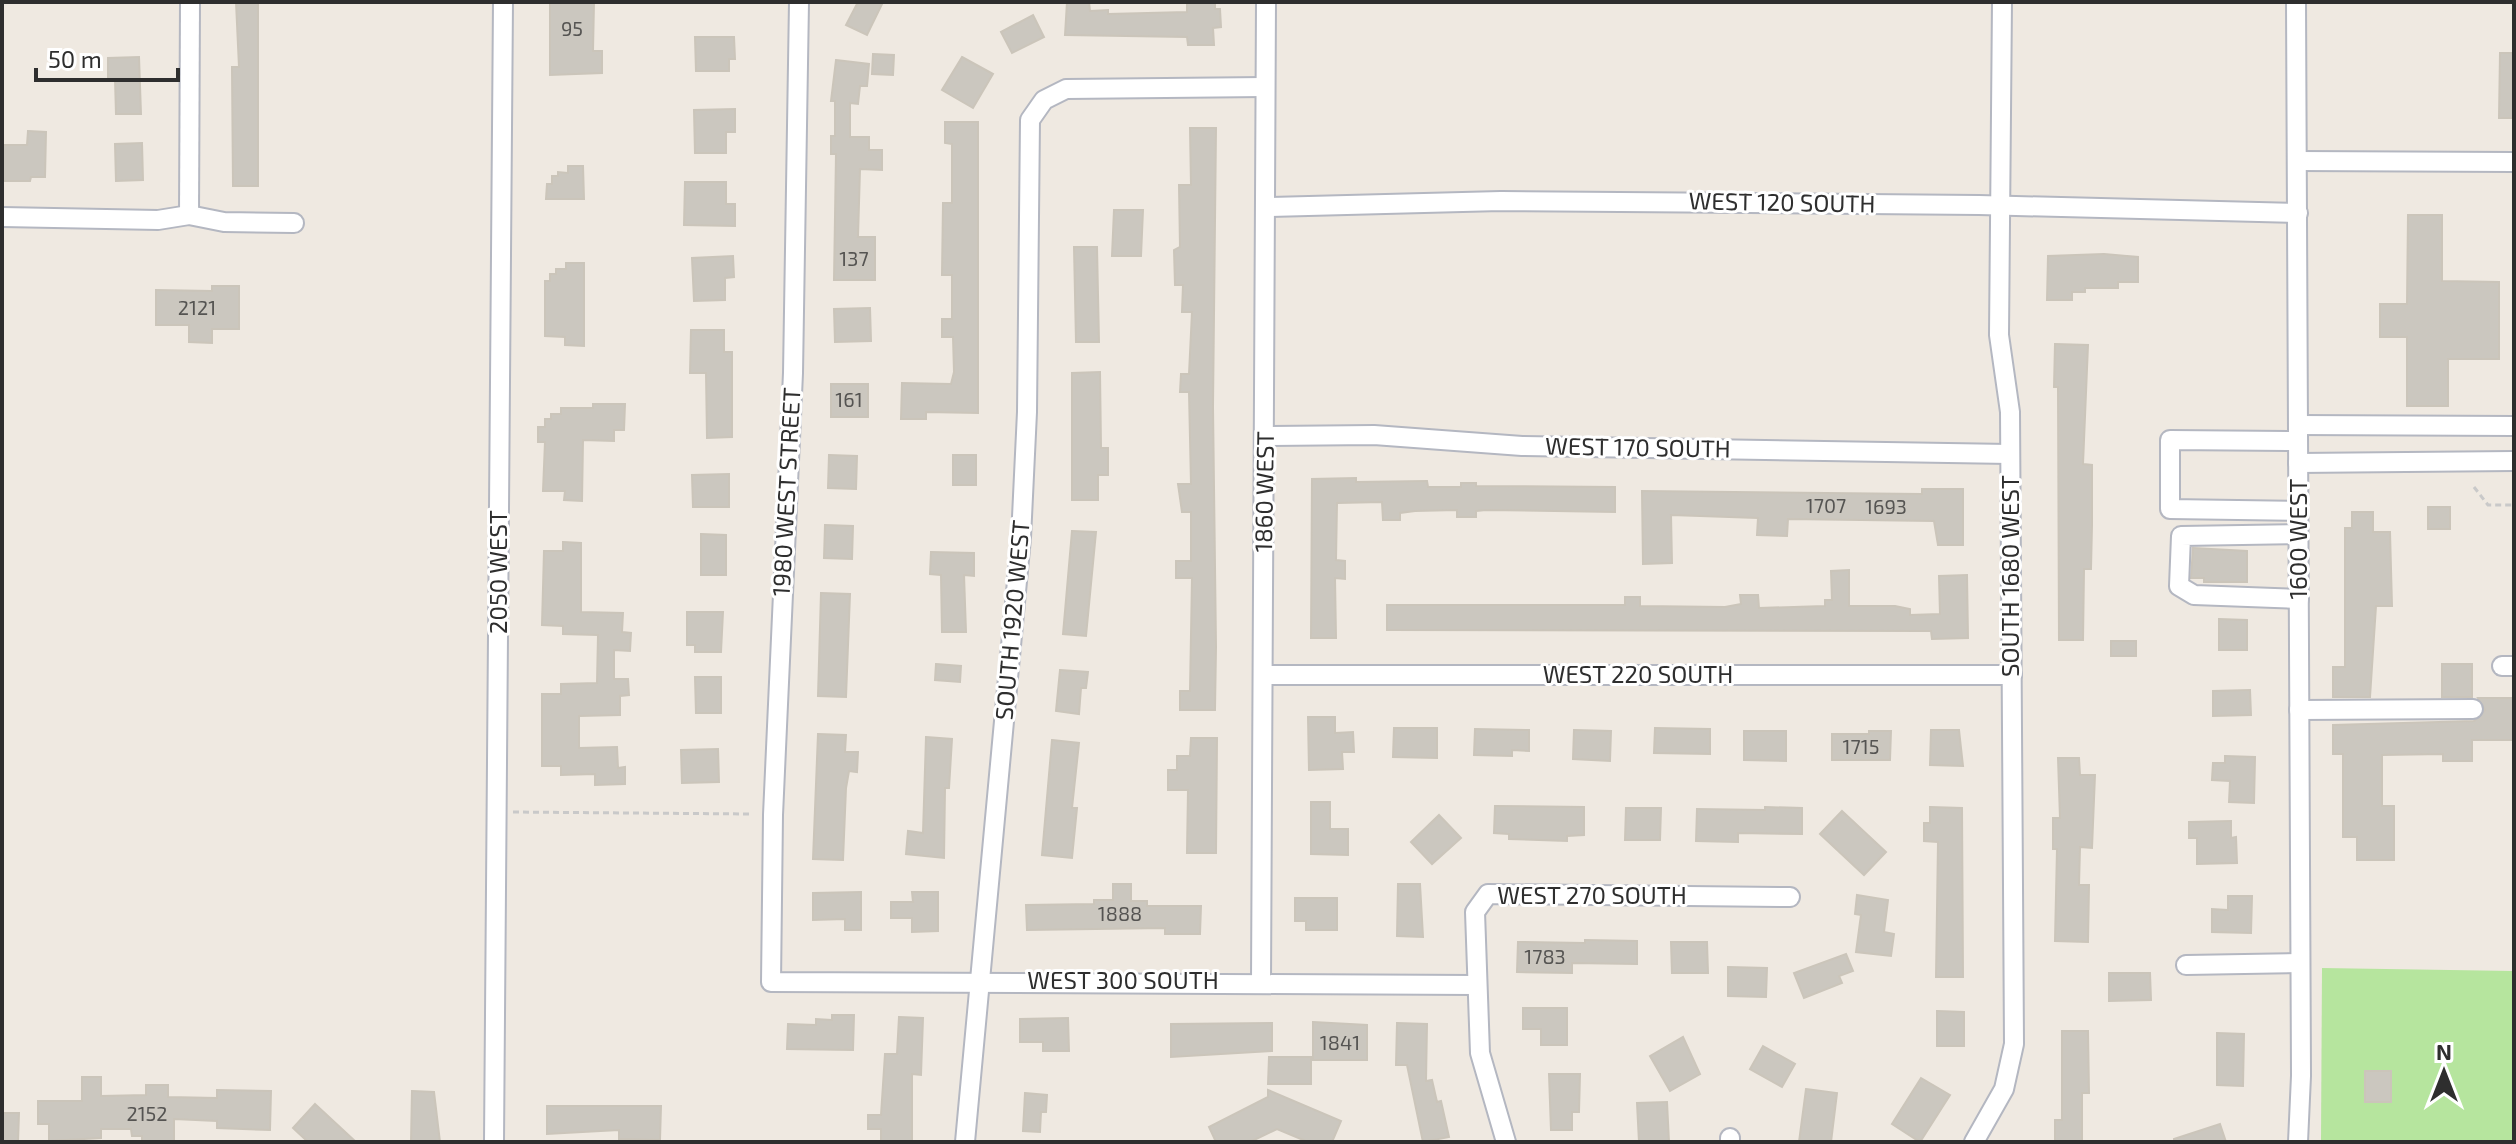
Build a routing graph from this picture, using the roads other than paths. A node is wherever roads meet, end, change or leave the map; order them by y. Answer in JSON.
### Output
{"nodes":[{"id":1,"x":190,"y":2,"type":"edge"},
{"id":2,"x":503,"y":2,"type":"edge"},
{"id":3,"x":799,"y":2,"type":"edge"},
{"id":4,"x":1266,"y":2,"type":"edge"},
{"id":5,"x":2002,"y":2,"type":"edge"},
{"id":6,"x":2296,"y":2,"type":"edge"},
{"id":7,"x":1265,"y":87,"type":"junction"},
{"id":8,"x":2297,"y":161,"type":"junction"},
{"id":9,"x":2514,"y":162,"type":"edge"},
{"id":10,"x":2000,"y":206,"type":"junction"},
{"id":11,"x":1266,"y":207,"type":"junction"},
{"id":12,"x":2298,"y":213,"type":"junction"},
{"id":13,"x":189,"y":215,"type":"junction"},
{"id":14,"x":2,"y":217,"type":"edge"},
{"id":15,"x":294,"y":223,"type":"dead end"},
{"id":16,"x":2514,"y":426,"type":"edge"},
{"id":17,"x":2298,"y":433,"type":"junction"},
{"id":18,"x":1266,"y":436,"type":"junction"},
{"id":19,"x":2010,"y":454,"type":"junction"},
{"id":20,"x":2514,"y":461,"type":"edge"},
{"id":21,"x":2298,"y":463,"type":"junction"},
{"id":22,"x":2299,"y":511,"type":"junction"},
{"id":23,"x":2298,"y":534,"type":"junction"},
{"id":24,"x":2299,"y":599,"type":"junction"},
{"id":25,"x":1264,"y":675,"type":"junction"},
{"id":26,"x":2012,"y":675,"type":"junction"},
{"id":27,"x":2473,"y":709,"type":"dead end"},
{"id":28,"x":2299,"y":710,"type":"junction"},
{"id":29,"x":1790,"y":897,"type":"dead end"},
{"id":30,"x":2300,"y":963,"type":"junction"},
{"id":31,"x":2186,"y":965,"type":"dead end"},
{"id":32,"x":980,"y":981,"type":"junction"},
{"id":33,"x":771,"y":982,"type":"joint"},
{"id":34,"x":1261,"y":982,"type":"junction"},
{"id":35,"x":1476,"y":985,"type":"junction"},
{"id":36,"x":494,"y":1142,"type":"edge"},
{"id":37,"x":965,"y":1142,"type":"edge"},
{"id":38,"x":1506,"y":1142,"type":"edge"},
{"id":39,"x":1974,"y":1142,"type":"edge"},
{"id":40,"x":2298,"y":1142,"type":"edge"}],
"edges":[{"from":1,"to":13,"type":"street"},
{"from":2,"to":36,"type":"street","name":"2050 WEST"},
{"from":3,"to":33,"type":"street","name":"1980 WEST STREET"},
{"from":4,"to":7,"type":"street","name":"1860 WEST"},
{"from":5,"to":10,"type":"street","name":"SOUTH 1680 WEST"},
{"from":6,"to":8,"type":"street","name":"1600 WEST"},
{"from":7,"to":11,"type":"street","name":"1860 WEST"},
{"from":7,"to":32,"type":"street","name":"SOUTH 1920 WEST"},
{"from":8,"to":9,"type":"street"},
{"from":8,"to":12,"type":"street","name":"1600 WEST"},
{"from":10,"to":11,"type":"street","name":"WEST 120 SOUTH"},
{"from":10,"to":12,"type":"street","name":"WEST 120 SOUTH"},
{"from":10,"to":19,"type":"street","name":"SOUTH 1680 WEST"},
{"from":11,"to":18,"type":"street","name":"1860 WEST"},
{"from":12,"to":17,"type":"street","name":"1600 WEST"},
{"from":13,"to":14,"type":"street"},
{"from":13,"to":15,"type":"street"},
{"from":16,"to":17,"type":"street"},
{"from":17,"to":21,"type":"street","name":"1600 WEST"},
{"from":17,"to":22,"type":"street"},
{"from":18,"to":19,"type":"street","name":"WEST 170 SOUTH"},
{"from":18,"to":25,"type":"street","name":"1860 WEST"},
{"from":19,"to":26,"type":"street","name":"SOUTH 1680 WEST"},
{"from":20,"to":21,"type":"street"},
{"from":21,"to":22,"type":"street","name":"1600 WEST"},
{"from":22,"to":23,"type":"street","name":"1600 WEST"},
{"from":23,"to":24,"type":"street","name":"1600 WEST"},
{"from":23,"to":24,"type":"street"},
{"from":24,"to":28,"type":"street","name":"1600 WEST"},
{"from":25,"to":26,"type":"street","name":"WEST 220 SOUTH"},
{"from":25,"to":34,"type":"street","name":"1860 WEST"},
{"from":26,"to":39,"type":"street","name":"SOUTH 1680 WEST"},
{"from":27,"to":28,"type":"street"},
{"from":28,"to":30,"type":"street","name":"1600 WEST"},
{"from":29,"to":35,"type":"street","name":"WEST 270 SOUTH"},
{"from":30,"to":31,"type":"street"},
{"from":30,"to":40,"type":"street","name":"1600 WEST"},
{"from":32,"to":33,"type":"street","name":"WEST 300 SOUTH"},
{"from":32,"to":34,"type":"street","name":"WEST 300 SOUTH"},
{"from":32,"to":37,"type":"street","name":"SOUTH 1920 WEST"},
{"from":34,"to":35,"type":"street","name":"WEST 300 SOUTH"},
{"from":35,"to":38,"type":"street"}]}
